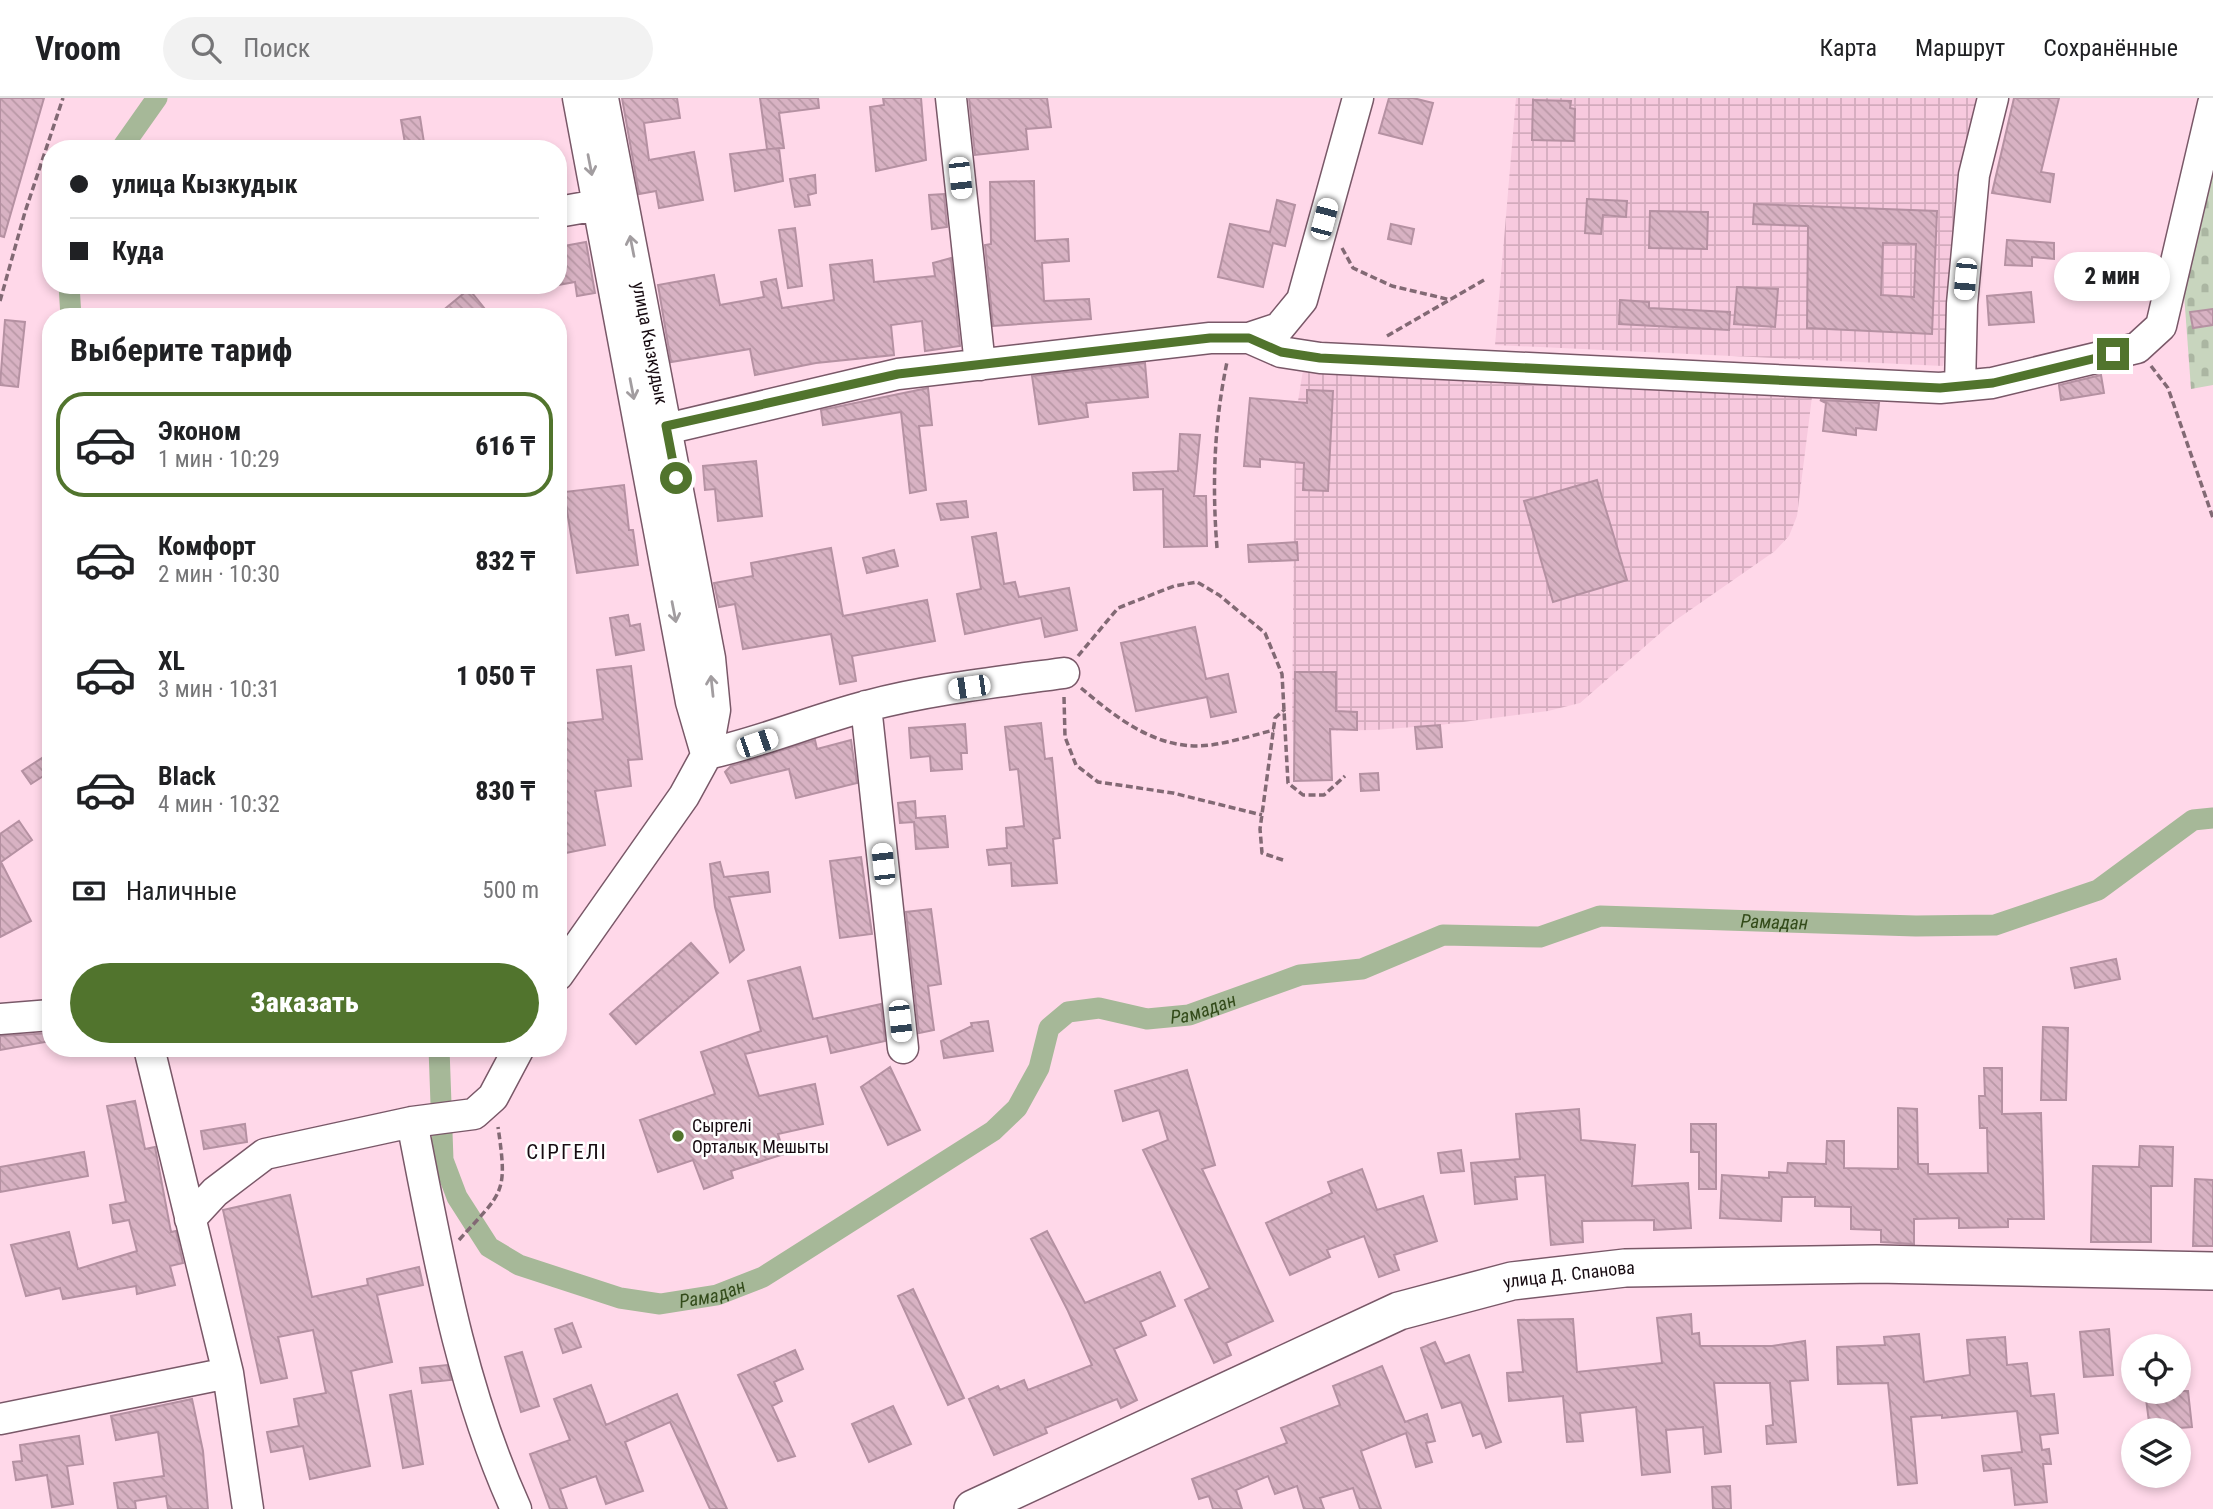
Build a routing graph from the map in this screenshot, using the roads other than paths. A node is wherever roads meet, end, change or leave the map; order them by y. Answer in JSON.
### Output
{"nodes":[{"id":1,"x":578,"y":98,"type":"edge"},
{"id":2,"x":951,"y":98,"type":"edge"},
{"id":3,"x":1358,"y":98,"type":"edge"},
{"id":4,"x":1993,"y":98,"type":"edge"},
{"id":5,"x":2213,"y":104,"type":"edge"},
{"id":6,"x":598,"y":116,"type":"edge"},
{"id":7,"x":598,"y":205,"type":"junction"},
{"id":8,"x":567,"y":210,"type":"edge"},
{"id":9,"x":1249,"y":338,"type":"junction"},
{"id":10,"x":980,"y":365,"type":"junction"},
{"id":11,"x":1960,"y":386,"type":"junction"},
{"id":12,"x":653,"y":430,"type":"junction"},
{"id":13,"x":1064,"y":673,"type":"road end"},
{"id":14,"x":866,"y":706,"type":"junction"},
{"id":15,"x":706,"y":754,"type":"junction"},
{"id":16,"x":567,"y":962,"type":"edge"},
{"id":17,"x":42,"y":1016,"type":"edge"},
{"id":18,"x":0,"y":1019,"type":"edge"},
{"id":19,"x":903,"y":1048,"type":"dead end"},
{"id":20,"x":151,"y":1057,"type":"edge"},
{"id":21,"x":514,"y":1057,"type":"edge"},
{"id":22,"x":412,"y":1122,"type":"junction"},
{"id":23,"x":190,"y":1219,"type":"junction"},
{"id":24,"x":2213,"y":1270,"type":"edge"},
{"id":25,"x":228,"y":1373,"type":"junction"},
{"id":26,"x":0,"y":1419,"type":"edge"},
{"id":27,"x":248,"y":1509,"type":"edge"},
{"id":28,"x":516,"y":1509,"type":"edge"},
{"id":29,"x":973,"y":1509,"type":"edge"}],
"edges":[{"from":1,"to":6,"type":"street"},
{"from":2,"to":10,"type":"street"},
{"from":3,"to":9,"type":"street"},
{"from":4,"to":11,"type":"street"},
{"from":5,"to":11,"type":"street"},
{"from":6,"to":7,"type":"street","one_way":true},
{"from":12,"to":6,"type":"street","name":"улица Кызкудык","one_way":true},
{"from":7,"to":8,"type":"street"},
{"from":7,"to":12,"type":"street","one_way":true},
{"from":9,"to":10,"type":"street"},
{"from":9,"to":11,"type":"street"},
{"from":10,"to":12,"type":"street"},
{"from":12,"to":15,"type":"street","name":"улица Кызкудык"},
{"from":13,"to":14,"type":"street"},
{"from":14,"to":15,"type":"street"},
{"from":14,"to":19,"type":"street"},
{"from":15,"to":16,"type":"street","name":"улица Кызкудык"},
{"from":17,"to":18,"type":"street"},
{"from":20,"to":23,"type":"street"},
{"from":21,"to":22,"type":"street"},
{"from":22,"to":23,"type":"street"},
{"from":22,"to":28,"type":"street"},
{"from":23,"to":25,"type":"street"},
{"from":24,"to":29,"type":"main road","name":"улица Д. Спанова"},
{"from":25,"to":26,"type":"street"},
{"from":25,"to":27,"type":"street"}]}
